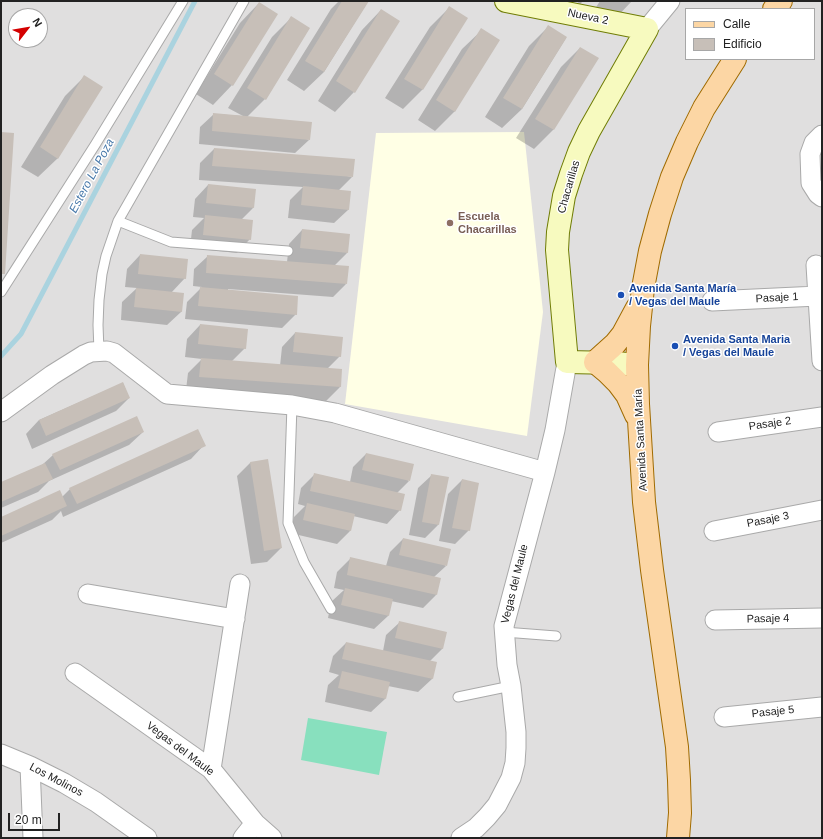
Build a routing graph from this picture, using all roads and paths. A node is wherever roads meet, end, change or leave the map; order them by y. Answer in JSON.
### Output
{"nodes":[{"id":1,"x":183,"y":1,"type":"edge"},
{"id":2,"x":244,"y":1,"type":"edge"},
{"id":3,"x":506,"y":1,"type":"edge"},
{"id":4,"x":670,"y":1,"type":"edge"},
{"id":5,"x":647,"y":29,"type":"junction"},
{"id":6,"x":733,"y":60,"type":"edge"},
{"id":7,"x":822,"y":135,"type":"edge"},
{"id":8,"x":817,"y":190,"type":"edge"},
{"id":9,"x":118,"y":221,"type":"junction"},
{"id":10,"x":288,"y":251,"type":"dead end"},
{"id":11,"x":816,"y":265,"type":"dead end"},
{"id":12,"x":643,"y":288,"type":"junction"},
{"id":13,"x":1,"y":292,"type":"edge"},
{"id":14,"x":818,"y":296,"type":"junction"},
{"id":15,"x":712,"y":301,"type":"dead end"},
{"id":16,"x":99,"y":351,"type":"junction"},
{"id":17,"x":567,"y":362,"type":"junction"},
{"id":18,"x":595,"y":362,"type":"junction"},
{"id":19,"x":822,"y":362,"type":"edge"},
{"id":20,"x":637,"y":365,"type":"junction"},
{"id":21,"x":292,"y":406,"type":"junction"},
{"id":22,"x":1,"y":412,"type":"edge"},
{"id":23,"x":822,"y":416,"type":"edge"},
{"id":24,"x":718,"y":432,"type":"dead end"},
{"id":25,"x":640,"y":436,"type":"junction"},
{"id":26,"x":545,"y":472,"type":"junction"},
{"id":27,"x":822,"y":510,"type":"edge"},
{"id":28,"x":714,"y":531,"type":"dead end"},
{"id":29,"x":240,"y":584,"type":"dead end"},
{"id":30,"x":88,"y":594,"type":"dead end"},
{"id":31,"x":331,"y":609,"type":"dead end"},
{"id":32,"x":822,"y":618,"type":"edge"},
{"id":33,"x":235,"y":619,"type":"junction"},
{"id":34,"x":715,"y":620,"type":"dead end"},
{"id":35,"x":504,"y":632,"type":"junction"},
{"id":36,"x":556,"y":636,"type":"dead end"},
{"id":37,"x":75,"y":673,"type":"dead end"},
{"id":38,"x":511,"y":686,"type":"junction"},
{"id":39,"x":458,"y":697,"type":"dead end"},
{"id":40,"x":822,"y":707,"type":"edge"},
{"id":41,"x":724,"y":717,"type":"dead end"},
{"id":42,"x":1,"y":754,"type":"edge"},
{"id":43,"x":30,"y":766,"type":"junction"},
{"id":44,"x":211,"y":769,"type":"junction"},
{"id":45,"x":255,"y":823,"type":"junction"},
{"id":46,"x":127,"y":830,"type":"edge"},
{"id":47,"x":33,"y":838,"type":"edge"},
{"id":48,"x":147,"y":838,"type":"edge"},
{"id":49,"x":243,"y":838,"type":"edge"},
{"id":50,"x":272,"y":838,"type":"edge"},
{"id":51,"x":461,"y":838,"type":"edge"},
{"id":52,"x":678,"y":838,"type":"edge"}],
"edges":[{"from":1,"to":13,"type":"lane"},
{"from":2,"to":9,"type":"lane"},
{"from":3,"to":5,"type":"street","name":"Nueva 2"},
{"from":4,"to":5,"type":"street"},
{"from":5,"to":17,"type":"street","name":"Chacarillas"},
{"from":6,"to":12,"type":"main road","name":"Avenida Santa María"},
{"from":7,"to":8,"type":"street"},
{"from":9,"to":10,"type":"lane"},
{"from":9,"to":16,"type":"lane"},
{"from":11,"to":14,"type":"street"},
{"from":12,"to":18,"type":"main road"},
{"from":12,"to":20,"type":"main road","name":"Avenida Santa María"},
{"from":14,"to":15,"type":"street","name":"Pasaje 1"},
{"from":14,"to":19,"type":"street"},
{"from":16,"to":21,"type":"street"},
{"from":16,"to":22,"type":"street"},
{"from":17,"to":18,"type":"street"},
{"from":17,"to":26,"type":"street","name":"Vegas del Maule"},
{"from":18,"to":20,"type":"street"},
{"from":18,"to":25,"type":"main road"},
{"from":20,"to":25,"type":"main road","name":"Avenida Santa María"},
{"from":21,"to":26,"type":"street"},
{"from":21,"to":31,"type":"lane"},
{"from":23,"to":24,"type":"street","name":"Pasaje 2"},
{"from":25,"to":52,"type":"main road","name":"Avenida Santa María"},
{"from":26,"to":35,"type":"street","name":"Vegas del Maule"},
{"from":27,"to":28,"type":"street","name":"Pasaje 3"},
{"from":29,"to":33,"type":"street"},
{"from":30,"to":33,"type":"street"},
{"from":32,"to":34,"type":"street","name":"Pasaje 4"},
{"from":33,"to":44,"type":"street"},
{"from":35,"to":36,"type":"lane"},
{"from":35,"to":38,"type":"street","name":"Vegas del Maule"},
{"from":37,"to":44,"type":"street","name":"Vegas del Maule"},
{"from":38,"to":39,"type":"lane"},
{"from":38,"to":51,"type":"street","name":"Vegas del Maule"},
{"from":40,"to":41,"type":"street","name":"Pasaje 5"},
{"from":42,"to":43,"type":"street","name":"Los Molinos"},
{"from":43,"to":46,"type":"street","name":"Los Molinos"},
{"from":43,"to":47,"type":"street"},
{"from":44,"to":45,"type":"street","name":"Vegas del Maule"},
{"from":45,"to":49,"type":"street"},
{"from":45,"to":50,"type":"street","name":"Vegas del Maule"},
{"from":46,"to":48,"type":"street","name":"Los Molinos"}]}
